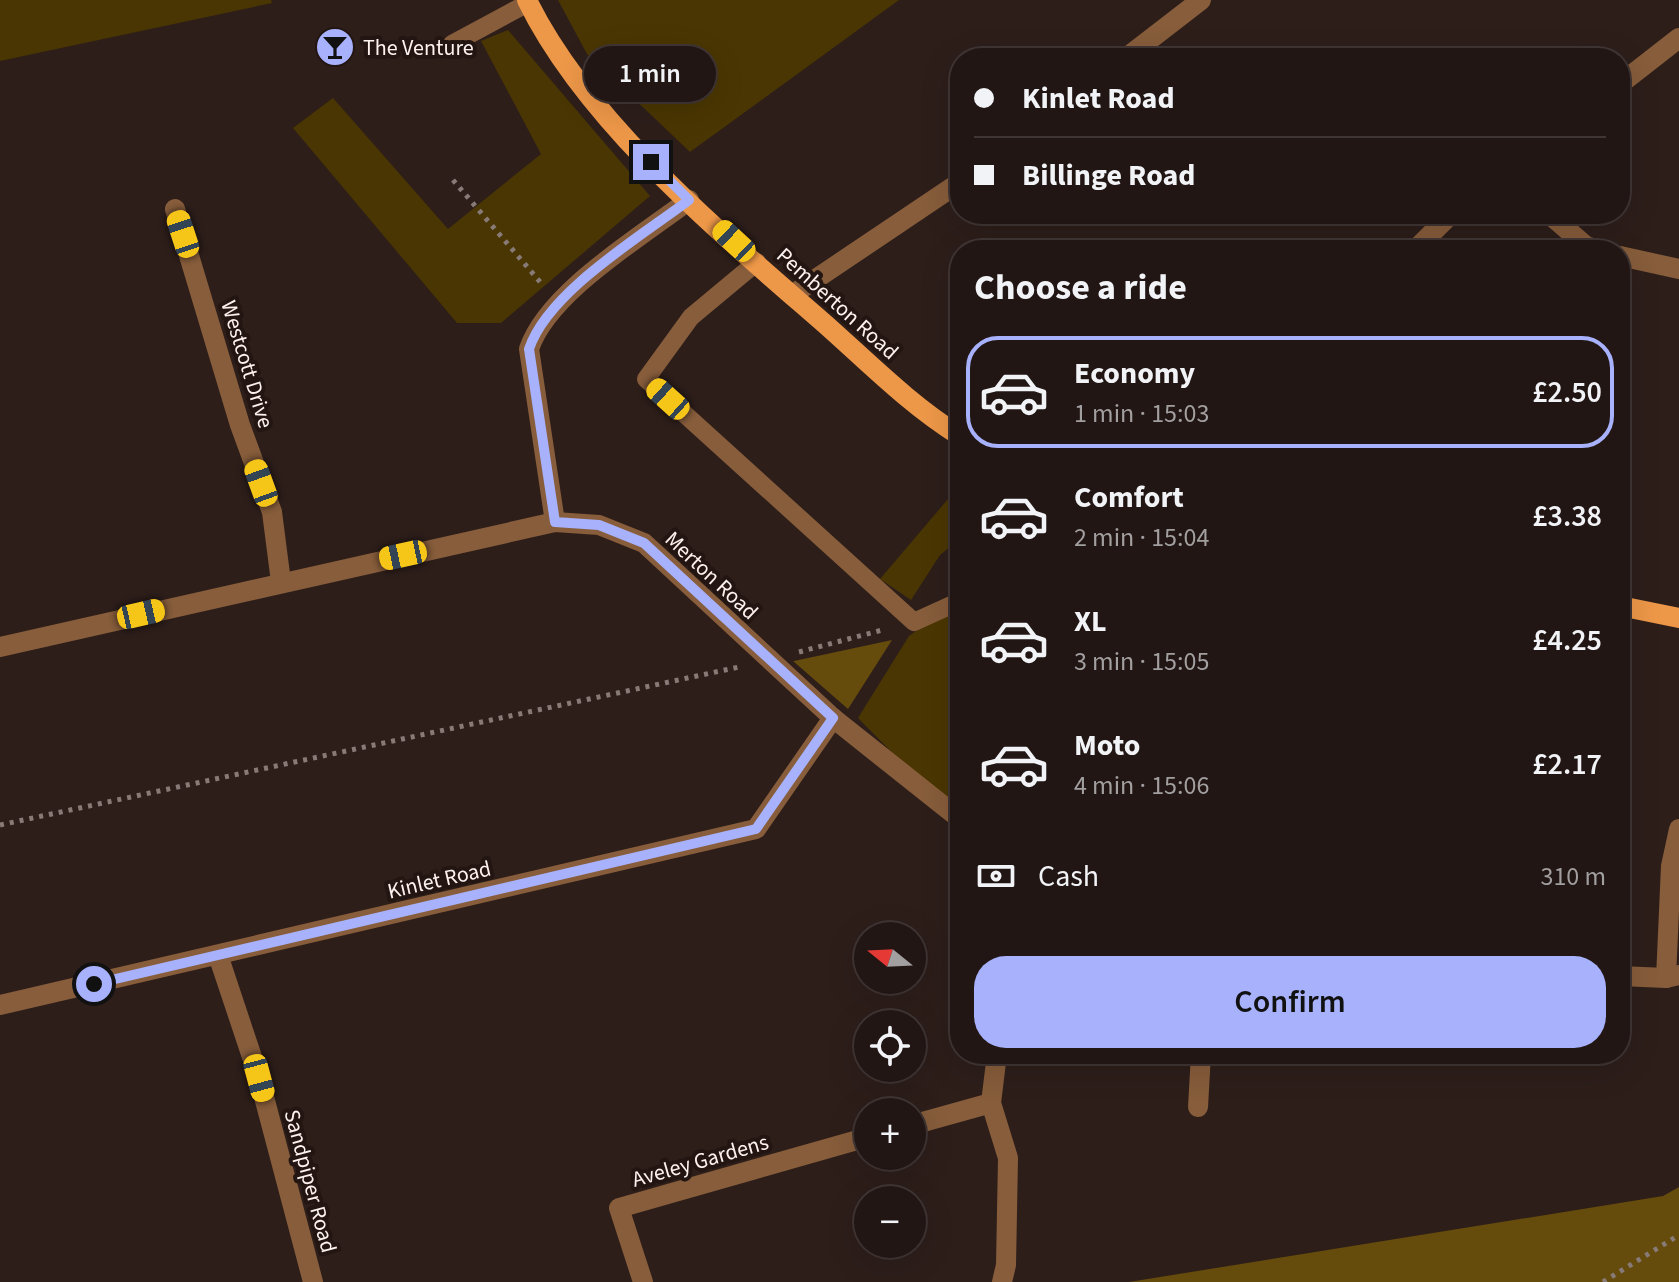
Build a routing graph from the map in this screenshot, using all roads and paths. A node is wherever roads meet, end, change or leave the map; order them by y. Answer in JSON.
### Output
{"nodes":[{"id":1,"x":1201,"y":0,"type":"edge"},
{"id":2,"x":527,"y":1,"type":"edge"},
{"id":3,"x":1679,"y":38,"type":"edge"},
{"id":4,"x":452,"y":44,"type":"dead end"},
{"id":5,"x":1139,"y":48,"type":"edge"},
{"id":6,"x":1630,"y":76,"type":"edge"},
{"id":7,"x":453,"y":180,"type":"dead end"},
{"id":8,"x":950,"y":189,"type":"edge"},
{"id":9,"x":689,"y":200,"type":"junction"},
{"id":10,"x":175,"y":209,"type":"dead end"},
{"id":11,"x":1441,"y":224,"type":"edge"},
{"id":12,"x":1561,"y":224,"type":"edge"},
{"id":13,"x":1425,"y":240,"type":"edge"},
{"id":14,"x":1579,"y":240,"type":"edge"},
{"id":15,"x":1630,"y":258,"type":"edge"},
{"id":16,"x":757,"y":262,"type":"junction"},
{"id":17,"x":1679,"y":269,"type":"edge"},
{"id":18,"x":792,"y":295,"type":"junction"},
{"id":19,"x":557,"y":302,"type":"junction"},
{"id":20,"x":950,"y":430,"type":"edge"},
{"id":21,"x":555,"y":522,"type":"junction"},
{"id":22,"x":281,"y":582,"type":"junction"},
{"id":23,"x":950,"y":607,"type":"edge"},
{"id":24,"x":1630,"y":608,"type":"edge"},
{"id":25,"x":1679,"y":618,"type":"edge"},
{"id":26,"x":914,"y":622,"type":"junction"},
{"id":27,"x":0,"y":647,"type":"edge"},
{"id":28,"x":768,"y":660,"type":"junction"},
{"id":29,"x":833,"y":718,"type":"junction"},
{"id":30,"x":950,"y":811,"type":"edge"},
{"id":31,"x":0,"y":825,"type":"edge"},
{"id":32,"x":1679,"y":829,"type":"edge"},
{"id":33,"x":218,"y":955,"type":"junction"},
{"id":34,"x":1630,"y":976,"type":"edge"},
{"id":35,"x":1673,"y":976,"type":"edge"},
{"id":36,"x":0,"y":1005,"type":"edge"},
{"id":37,"x":996,"y":1064,"type":"edge"},
{"id":38,"x":1200,"y":1064,"type":"edge"},
{"id":39,"x":991,"y":1103,"type":"junction"},
{"id":40,"x":1198,"y":1107,"type":"dead end"},
{"id":41,"x":926,"y":1121,"type":"edge"},
{"id":42,"x":854,"y":1141,"type":"edge"},
{"id":43,"x":1679,"y":1235,"type":"edge"},
{"id":44,"x":313,"y":1282,"type":"edge"},
{"id":45,"x":643,"y":1282,"type":"edge"},
{"id":46,"x":1002,"y":1282,"type":"edge"},
{"id":47,"x":1603,"y":1282,"type":"edge"}],
"edges":[{"from":1,"to":5,"type":"street"},
{"from":2,"to":4,"type":"lane"},
{"from":2,"to":9,"type":"main road","name":"Pemberton Road"},
{"from":3,"to":6,"type":"street"},
{"from":7,"to":19,"type":"path"},
{"from":8,"to":18,"type":"street"},
{"from":9,"to":16,"type":"main road","name":"Pemberton Road"},
{"from":9,"to":19,"type":"street"},
{"from":10,"to":22,"type":"street","name":"Westcott Drive"},
{"from":11,"to":13,"type":"street"},
{"from":12,"to":14,"type":"street"},
{"from":15,"to":17,"type":"street"},
{"from":16,"to":18,"type":"main road","name":"Pemberton Road"},
{"from":16,"to":26,"type":"lane"},
{"from":18,"to":20,"type":"main road","name":"Pemberton Road"},
{"from":19,"to":21,"type":"street"},
{"from":21,"to":22,"type":"street","name":"Merton Road"},
{"from":21,"to":28,"type":"street","name":"Merton Road"},
{"from":22,"to":27,"type":"street","name":"Merton Road"},
{"from":23,"to":26,"type":"lane"},
{"from":24,"to":25,"type":"main road"},
{"from":26,"to":28,"type":"path"},
{"from":28,"to":29,"type":"street","name":"Merton Road"},
{"from":28,"to":31,"type":"path"},
{"from":29,"to":30,"type":"street","name":"Merton Road"},
{"from":29,"to":33,"type":"street","name":"Kinlet Road"},
{"from":32,"to":35,"type":"street"},
{"from":33,"to":36,"type":"street","name":"Kinlet Road"},
{"from":33,"to":44,"type":"street","name":"Sandpiper Road"},
{"from":34,"to":35,"type":"street"},
{"from":37,"to":39,"type":"street"},
{"from":38,"to":40,"type":"street"},
{"from":39,"to":41,"type":"street"},
{"from":39,"to":46,"type":"street"},
{"from":42,"to":45,"type":"street","name":"Aveley Gardens"},
{"from":43,"to":47,"type":"path"}]}
